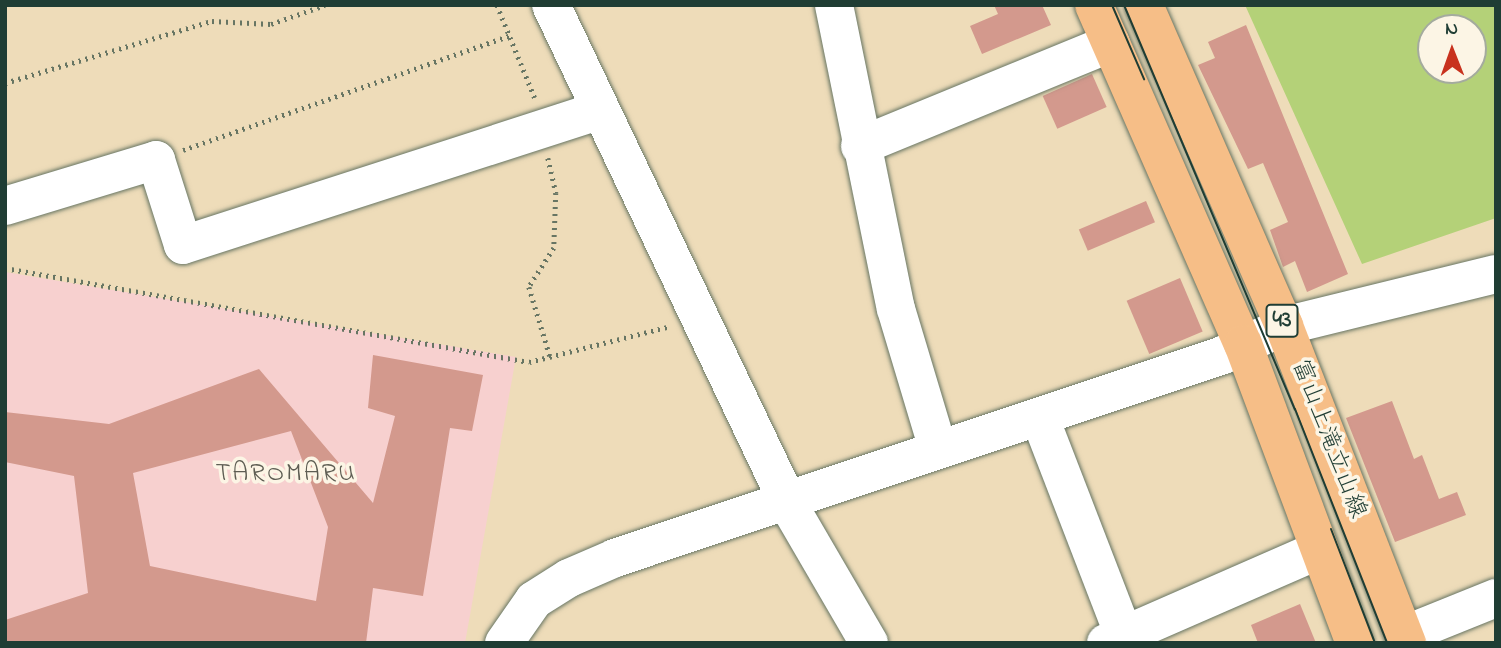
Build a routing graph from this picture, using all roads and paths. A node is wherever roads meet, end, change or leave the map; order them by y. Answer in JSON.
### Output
{"nodes":[{"id":1,"x":325,"y":5,"type":"edge"},
{"id":2,"x":497,"y":5,"type":"edge"},
{"id":3,"x":551,"y":5,"type":"edge"},
{"id":4,"x":834,"y":5,"type":"edge"},
{"id":5,"x":1094,"y":5,"type":"edge"},
{"id":6,"x":1144,"y":5,"type":"edge"},
{"id":7,"x":511,"y":35,"type":"junction"},
{"id":8,"x":1111,"y":43,"type":"junction"},
{"id":9,"x":5,"y":83,"type":"edge"},
{"id":10,"x":599,"y":111,"type":"junction"},
{"id":11,"x":542,"y":129,"type":"junction"},
{"id":12,"x":860,"y":146,"type":"junction"},
{"id":13,"x":156,"y":160,"type":"junction"},
{"id":14,"x":5,"y":206,"type":"edge"},
{"id":15,"x":5,"y":268,"type":"edge"},
{"id":16,"x":1496,"y":274,"type":"edge"},
{"id":17,"x":699,"y":319,"type":"junction"},
{"id":18,"x":1284,"y":326,"type":"junction"},
{"id":19,"x":1243,"y":344,"type":"junction"},
{"id":20,"x":550,"y":356,"type":"junction"},
{"id":21,"x":1040,"y":418,"type":"junction"},
{"id":22,"x":938,"y":449,"type":"junction"},
{"id":23,"x":787,"y":500,"type":"junction"},
{"id":24,"x":1319,"y":550,"type":"junction"},
{"id":25,"x":1496,"y":598,"type":"edge"},
{"id":26,"x":1405,"y":639,"type":"edge"},
{"id":27,"x":1119,"y":640,"type":"edge"},
{"id":28,"x":504,"y":643,"type":"edge"},
{"id":29,"x":869,"y":643,"type":"edge"},
{"id":30,"x":1355,"y":643,"type":"edge"}],
"edges":[{"from":1,"to":9,"type":"path"},
{"from":2,"to":7,"type":"path"},
{"from":3,"to":10,"type":"street"},
{"from":4,"to":12,"type":"street"},
{"from":5,"to":8,"type":"main road","name":"富山上滝立山線","number":"43"},
{"from":6,"to":18,"type":"main road","name":"富山上滝立山線","number":"43"},
{"from":7,"to":11,"type":"path"},
{"from":7,"to":13,"type":"path"},
{"from":8,"to":12,"type":"street"},
{"from":8,"to":19,"type":"main road","name":"富山上滝立山線","number":"43"},
{"from":10,"to":11,"type":"street"},
{"from":10,"to":17,"type":"street"},
{"from":11,"to":13,"type":"street"},
{"from":11,"to":20,"type":"path"},
{"from":12,"to":22,"type":"street"},
{"from":13,"to":14,"type":"street"},
{"from":15,"to":20,"type":"path"},
{"from":16,"to":18,"type":"street"},
{"from":17,"to":20,"type":"path"},
{"from":17,"to":23,"type":"street"},
{"from":18,"to":19,"type":"street"},
{"from":18,"to":26,"type":"main road","name":"富山上滝立山線","number":"43"},
{"from":19,"to":21,"type":"street"},
{"from":19,"to":24,"type":"main road","name":"富山上滝立山線","number":"43"},
{"from":21,"to":22,"type":"street"},
{"from":21,"to":27,"type":"street"},
{"from":22,"to":23,"type":"street"},
{"from":23,"to":28,"type":"street"},
{"from":23,"to":29,"type":"street"},
{"from":24,"to":27,"type":"street"},
{"from":24,"to":30,"type":"main road","name":"富山上滝立山線","number":"43"},
{"from":25,"to":26,"type":"street"}]}
